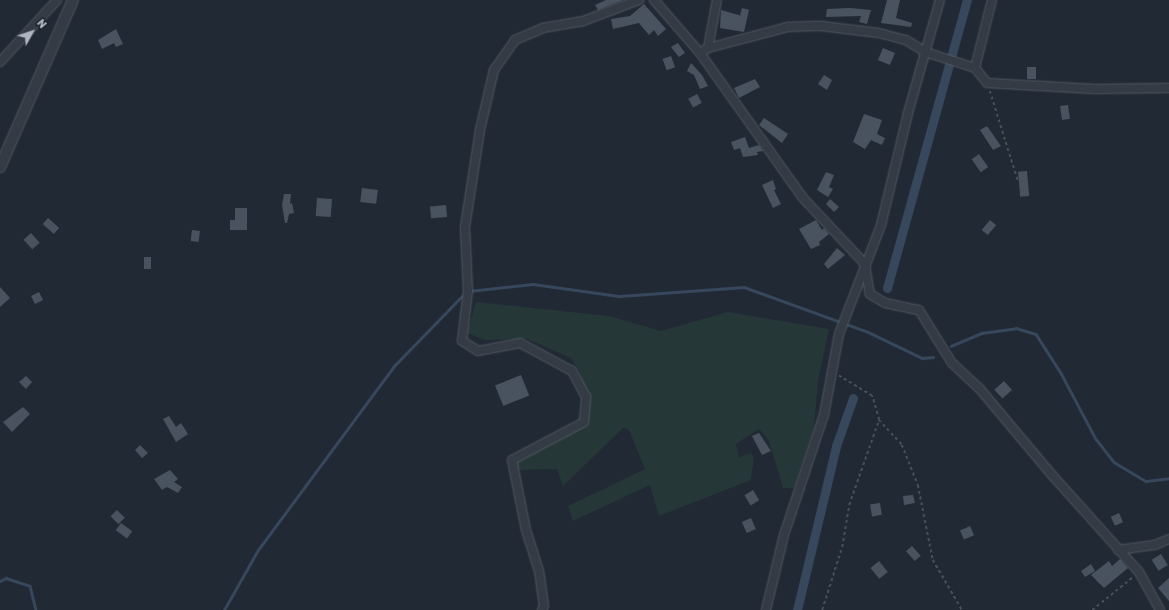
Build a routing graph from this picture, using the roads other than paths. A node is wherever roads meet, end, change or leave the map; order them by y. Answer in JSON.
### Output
{"nodes":[{"id":1,"x":57,"y":0,"type":"edge"},
{"id":2,"x":73,"y":0,"type":"edge"},
{"id":3,"x":639,"y":0,"type":"edge"},
{"id":4,"x":654,"y":0,"type":"edge"},
{"id":5,"x":717,"y":0,"type":"edge"},
{"id":6,"x":940,"y":0,"type":"edge"},
{"id":7,"x":992,"y":0,"type":"edge"},
{"id":8,"x":708,"y":48,"type":"junction"},
{"id":9,"x":926,"y":52,"type":"junction"},
{"id":10,"x":700,"y":53,"type":"junction"},
{"id":11,"x":0,"y":62,"type":"edge"},
{"id":12,"x":975,"y":68,"type":"junction"},
{"id":13,"x":1169,"y":88,"type":"edge"},
{"id":14,"x":0,"y":167,"type":"edge"},
{"id":15,"x":865,"y":264,"type":"junction"},
{"id":16,"x":1169,"y":539,"type":"edge"},
{"id":17,"x":1118,"y":550,"type":"junction"},
{"id":18,"x":542,"y":610,"type":"edge"},
{"id":19,"x":766,"y":610,"type":"edge"},
{"id":20,"x":1160,"y":610,"type":"edge"}],
"edges":[{"from":1,"to":11,"type":"street"},
{"from":2,"to":14,"type":"street"},
{"from":3,"to":18,"type":"street"},
{"from":4,"to":10,"type":"street"},
{"from":5,"to":8,"type":"street"},
{"from":6,"to":9,"type":"street"},
{"from":7,"to":12,"type":"street"},
{"from":8,"to":9,"type":"street"},
{"from":8,"to":10,"type":"street"},
{"from":9,"to":12,"type":"street"},
{"from":9,"to":15,"type":"street"},
{"from":10,"to":15,"type":"street"},
{"from":12,"to":13,"type":"street"},
{"from":15,"to":17,"type":"street"},
{"from":15,"to":19,"type":"street"},
{"from":16,"to":17,"type":"street"},
{"from":17,"to":20,"type":"street"}]}
